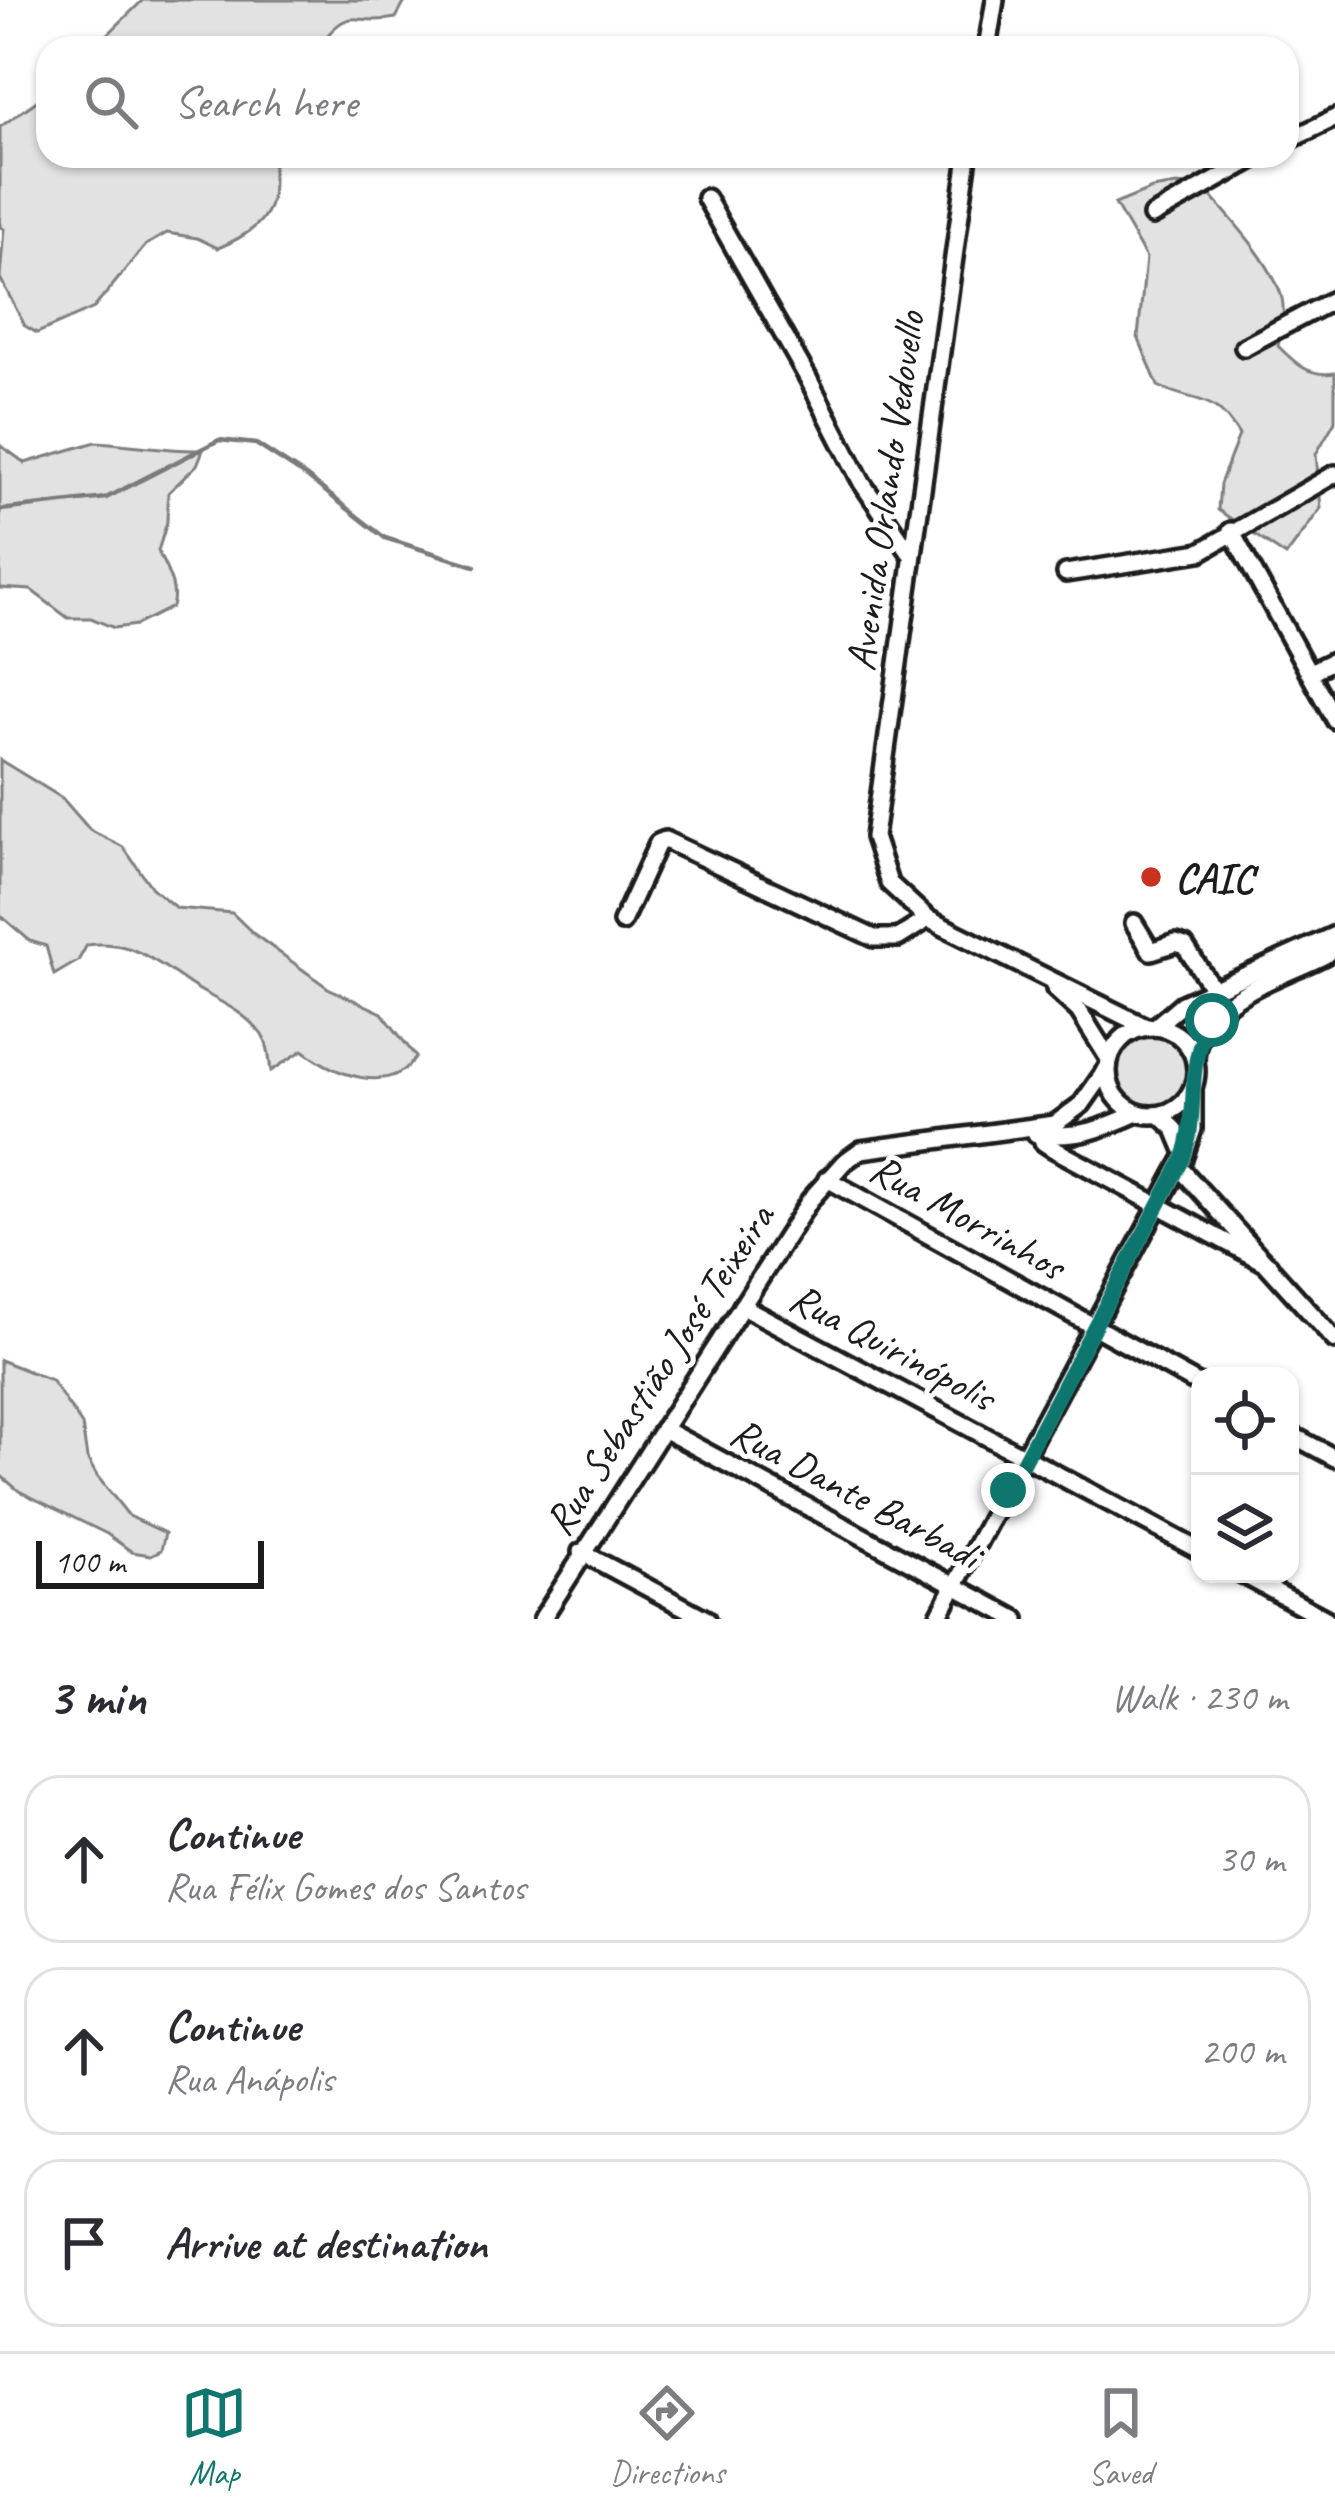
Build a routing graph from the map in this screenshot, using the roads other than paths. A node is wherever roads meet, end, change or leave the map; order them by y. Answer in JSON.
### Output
{"nodes":[{"id":1,"x":995,"y":0,"type":"edge"},
{"id":2,"x":988,"y":36,"type":"edge"},
{"id":3,"x":1335,"y":118,"type":"edge"},
{"id":4,"x":1299,"y":134,"type":"edge"},
{"id":5,"x":966,"y":168,"type":"edge"},
{"id":6,"x":1237,"y":168,"type":"edge"},
{"id":7,"x":706,"y":199,"type":"dead end"},
{"id":8,"x":1152,"y":216,"type":"dead end"},
{"id":9,"x":1335,"y":299,"type":"edge"},
{"id":10,"x":1244,"y":347,"type":"dead end"},
{"id":11,"x":1335,"y":474,"type":"edge"},
{"id":12,"x":1231,"y":530,"type":"junction"},
{"id":13,"x":910,"y":553,"type":"junction"},
{"id":14,"x":1066,"y":573,"type":"dead end"},
{"id":15,"x":1335,"y":659,"type":"edge"},
{"id":16,"x":1310,"y":672,"type":"junction"},
{"id":17,"x":1335,"y":719,"type":"edge"},
{"id":18,"x":928,"y":919,"type":"junction"},
{"id":19,"x":622,"y":922,"type":"dead end"},
{"id":20,"x":1134,"y":923,"type":"dead end"},
{"id":21,"x":1335,"y":935,"type":"edge"},
{"id":22,"x":1335,"y":946,"type":"edge"},
{"id":23,"x":1044,"y":979,"type":"junction"},
{"id":24,"x":1214,"y":989,"type":"junction"},
{"id":25,"x":1150,"y":1027,"type":"junction"},
{"id":26,"x":1108,"y":1063,"type":"junction"},
{"id":27,"x":1195,"y":1064,"type":"junction"},
{"id":28,"x":1193,"y":1088,"type":"junction"},
{"id":29,"x":1136,"y":1113,"type":"junction"},
{"id":30,"x":1160,"y":1115,"type":"junction"},
{"id":31,"x":1040,"y":1131,"type":"junction"},
{"id":32,"x":1182,"y":1160,"type":"junction"},
{"id":33,"x":827,"y":1179,"type":"junction"},
{"id":34,"x":1158,"y":1205,"type":"junction"},
{"id":35,"x":1269,"y":1265,"type":"junction"},
{"id":36,"x":742,"y":1306,"type":"junction"},
{"id":37,"x":1095,"y":1328,"type":"junction"},
{"id":38,"x":1335,"y":1340,"type":"edge"},
{"id":39,"x":1191,"y":1380,"type":"edge"},
{"id":40,"x":663,"y":1429,"type":"junction"},
{"id":41,"x":1299,"y":1439,"type":"edge"},
{"id":42,"x":1025,"y":1458,"type":"junction"},
{"id":43,"x":1335,"y":1458,"type":"edge"},
{"id":44,"x":1191,"y":1546,"type":"edge"},
{"id":45,"x":581,"y":1552,"type":"junction"},
{"id":46,"x":1259,"y":1583,"type":"edge"},
{"id":47,"x":955,"y":1586,"type":"junction"},
{"id":48,"x":542,"y":1619,"type":"edge"},
{"id":49,"x":706,"y":1619,"type":"edge"},
{"id":50,"x":937,"y":1619,"type":"edge"},
{"id":51,"x":1016,"y":1619,"type":"edge"},
{"id":52,"x":1326,"y":1619,"type":"edge"}],
"edges":[{"from":1,"to":2,"type":"street"},
{"from":3,"to":4,"type":"street"},
{"from":5,"to":13,"type":"street","name":"Avenida Orlando Vedovello"},
{"from":6,"to":8,"type":"street"},
{"from":7,"to":13,"type":"street"},
{"from":9,"to":10,"type":"street"},
{"from":11,"to":12,"type":"street"},
{"from":12,"to":14,"type":"street"},
{"from":12,"to":16,"type":"street"},
{"from":13,"to":18,"type":"street","name":"Avenida Orlando Vedovello"},
{"from":15,"to":16,"type":"street"},
{"from":16,"to":17,"type":"street"},
{"from":18,"to":19,"type":"street"},
{"from":18,"to":23,"type":"street"},
{"from":20,"to":24,"type":"street"},
{"from":21,"to":24,"type":"street"},
{"from":22,"to":27,"type":"street"},
{"from":23,"to":25,"type":"street"},
{"from":23,"to":26,"type":"street"},
{"from":24,"to":25,"type":"street"},
{"from":25,"to":26,"type":"street"},
{"from":25,"to":27,"type":"street"},
{"from":26,"to":29,"type":"street"},
{"from":26,"to":31,"type":"street"},
{"from":27,"to":28,"type":"street"},
{"from":28,"to":30,"type":"street"},
{"from":28,"to":32,"type":"street"},
{"from":29,"to":30,"type":"street"},
{"from":29,"to":31,"type":"street"},
{"from":30,"to":32,"type":"street"},
{"from":31,"to":33,"type":"street","name":"Rua Sebastião José Teixeira"},
{"from":31,"to":34,"type":"street"},
{"from":32,"to":34,"type":"street"},
{"from":32,"to":35,"type":"street"},
{"from":33,"to":36,"type":"street","name":"Rua Sebastião José Teixeira"},
{"from":33,"to":37,"type":"street","name":"Rua Morrinhos"},
{"from":34,"to":35,"type":"street"},
{"from":34,"to":37,"type":"street"},
{"from":35,"to":38,"type":"street"},
{"from":36,"to":40,"type":"street","name":"Rua Sebastião José Teixeira"},
{"from":36,"to":42,"type":"street","name":"Rua Quirinópolis"},
{"from":37,"to":39,"type":"street","name":"Rua Morrinhos"},
{"from":37,"to":42,"type":"street"},
{"from":40,"to":45,"type":"street","name":"Rua Sebastião José Teixeira"},
{"from":40,"to":47,"type":"street","name":"Rua Dante Barbadi"},
{"from":41,"to":43,"type":"street"},
{"from":42,"to":44,"type":"street","name":"Rua Quirinópolis"},
{"from":42,"to":47,"type":"street"},
{"from":45,"to":48,"type":"street","name":"Rua Sebastião José Teixeira"},
{"from":45,"to":49,"type":"street"},
{"from":46,"to":52,"type":"street"},
{"from":47,"to":50,"type":"street"},
{"from":47,"to":51,"type":"street","name":"Rua Dante Barbadi"}]}
